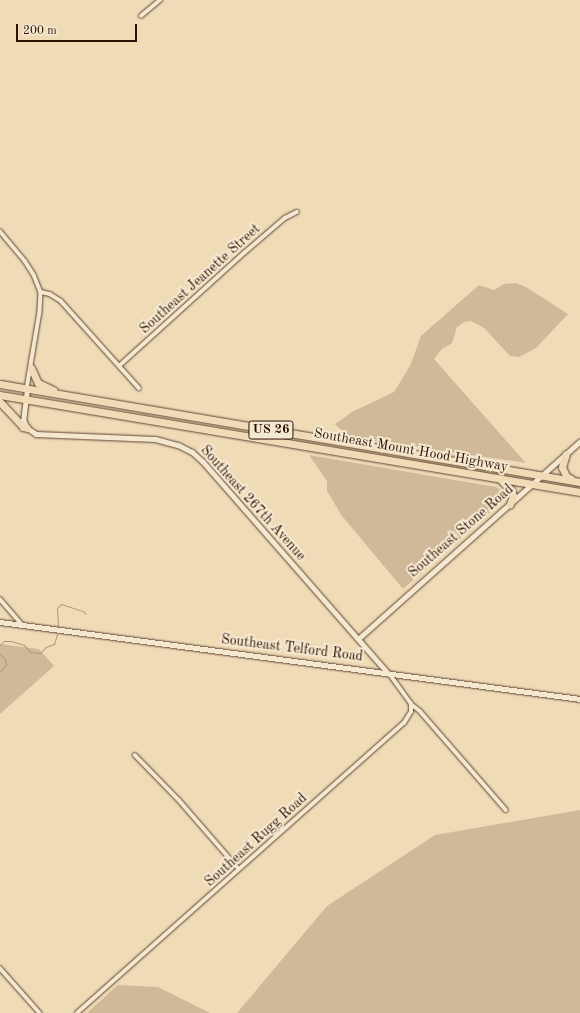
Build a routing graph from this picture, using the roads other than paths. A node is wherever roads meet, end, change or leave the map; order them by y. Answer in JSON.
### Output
{"nodes":[{"id":1,"x":160,"y":0,"type":"edge"},
{"id":2,"x":141,"y":16,"type":"dead end"},
{"id":3,"x":297,"y":212,"type":"dead end"},
{"id":4,"x":0,"y":231,"type":"edge"},
{"id":5,"x":41,"y":292,"type":"junction"},
{"id":6,"x":119,"y":366,"type":"junction"},
{"id":7,"x":31,"y":368,"type":"junction"},
{"id":8,"x":0,"y":384,"type":"edge"},
{"id":9,"x":139,"y":388,"type":"dead end"},
{"id":10,"x":0,"y":389,"type":"edge"},
{"id":11,"x":27,"y":389,"type":"junction"},
{"id":12,"x":0,"y":395,"type":"edge"},
{"id":13,"x":70,"y":396,"type":"junction"},
{"id":14,"x":26,"y":399,"type":"junction"},
{"id":15,"x":0,"y":402,"type":"edge"},
{"id":16,"x":110,"y":402,"type":"junction"},
{"id":17,"x":28,"y":428,"type":"junction"},
{"id":18,"x":580,"y":441,"type":"edge"},
{"id":19,"x":566,"y":454,"type":"junction"},
{"id":20,"x":457,"y":471,"type":"junction"},
{"id":21,"x":498,"y":478,"type":"junction"},
{"id":22,"x":537,"y":479,"type":"junction"},
{"id":23,"x":576,"y":481,"type":"edge"},
{"id":24,"x":580,"y":487,"type":"edge"},
{"id":25,"x":580,"y":492,"type":"edge"},
{"id":26,"x":510,"y":504,"type":"junction"},
{"id":27,"x":0,"y":599,"type":"edge"},
{"id":28,"x":0,"y":622,"type":"edge"},
{"id":29,"x":23,"y":625,"type":"junction"},
{"id":30,"x":358,"y":639,"type":"junction"},
{"id":31,"x":388,"y":673,"type":"junction"},
{"id":32,"x":580,"y":699,"type":"edge"},
{"id":33,"x":412,"y":704,"type":"junction"},
{"id":34,"x":135,"y":755,"type":"dead end"},
{"id":35,"x":506,"y":810,"type":"dead end"},
{"id":36,"x":239,"y":869,"type":"junction"},
{"id":37,"x":0,"y":968,"type":"edge"},
{"id":38,"x":40,"y":1013,"type":"edge"},
{"id":39,"x":77,"y":1013,"type":"edge"}],
"edges":[{"from":1,"to":2,"type":"street"},
{"from":3,"to":6,"type":"street","name":"Southeast Jeanette Street"},
{"from":4,"to":5,"type":"street"},
{"from":5,"to":6,"type":"street"},
{"from":5,"to":7,"type":"street"},
{"from":6,"to":9,"type":"street"},
{"from":7,"to":11,"type":"street"},
{"from":7,"to":13,"type":"highway"},
{"from":8,"to":11,"type":"highway","name":"Southeast Mount Hood Highway","number":"US 26"},
{"from":10,"to":11,"type":"highway"},
{"from":11,"to":13,"type":"highway","name":"Southeast Mount Hood Highway","number":"US 26"},
{"from":11,"to":14,"type":"street"},
{"from":12,"to":14,"type":"highway","name":"Southeast Mount Hood Highway","number":"US 26"},
{"from":13,"to":16,"type":"highway","name":"Southeast Mount Hood Highway","number":"US 26"},
{"from":14,"to":16,"type":"highway"},
{"from":14,"to":17,"type":"street"},
{"from":14,"to":20,"type":"highway","name":"Southeast Mount Hood Highway","number":"US 26"},
{"from":15,"to":17,"type":"highway"},
{"from":16,"to":22,"type":"highway","name":"Southeast Mount Hood Highway","number":"US 26"},
{"from":17,"to":30,"type":"street","name":"Southeast 267th Avenue"},
{"from":18,"to":19,"type":"street","name":"Southeast Stone Road"},
{"from":19,"to":22,"type":"street","name":"Southeast Stone Road"},
{"from":19,"to":23,"type":"highway"},
{"from":20,"to":21,"type":"highway","name":"Southeast Mount Hood Highway","number":"US 26"},
{"from":20,"to":22,"type":"highway"},
{"from":21,"to":22,"type":"highway","name":"Southeast Mount Hood Highway","number":"US 26"},
{"from":21,"to":26,"type":"highway"},
{"from":22,"to":23,"type":"highway","name":"Southeast Mount Hood Highway","number":"US 26"},
{"from":22,"to":24,"type":"highway"},
{"from":22,"to":25,"type":"highway","name":"Southeast Mount Hood Highway","number":"US 26"},
{"from":22,"to":26,"type":"street","name":"Southeast Stone Road"},
{"from":26,"to":30,"type":"street","name":"Southeast Stone Road"},
{"from":27,"to":29,"type":"street"},
{"from":28,"to":29,"type":"street","name":"Southeast Telford Road"},
{"from":29,"to":31,"type":"street","name":"Southeast Telford Road"},
{"from":30,"to":31,"type":"street","name":"Southeast 267th Avenue"},
{"from":31,"to":32,"type":"street","name":"Southeast Telford Road"},
{"from":31,"to":33,"type":"street"},
{"from":33,"to":35,"type":"street"},
{"from":33,"to":36,"type":"street","name":"Southeast Rugg Road"},
{"from":34,"to":36,"type":"street"},
{"from":36,"to":39,"type":"street","name":"Southeast Rugg Road"},
{"from":37,"to":38,"type":"street"}]}
